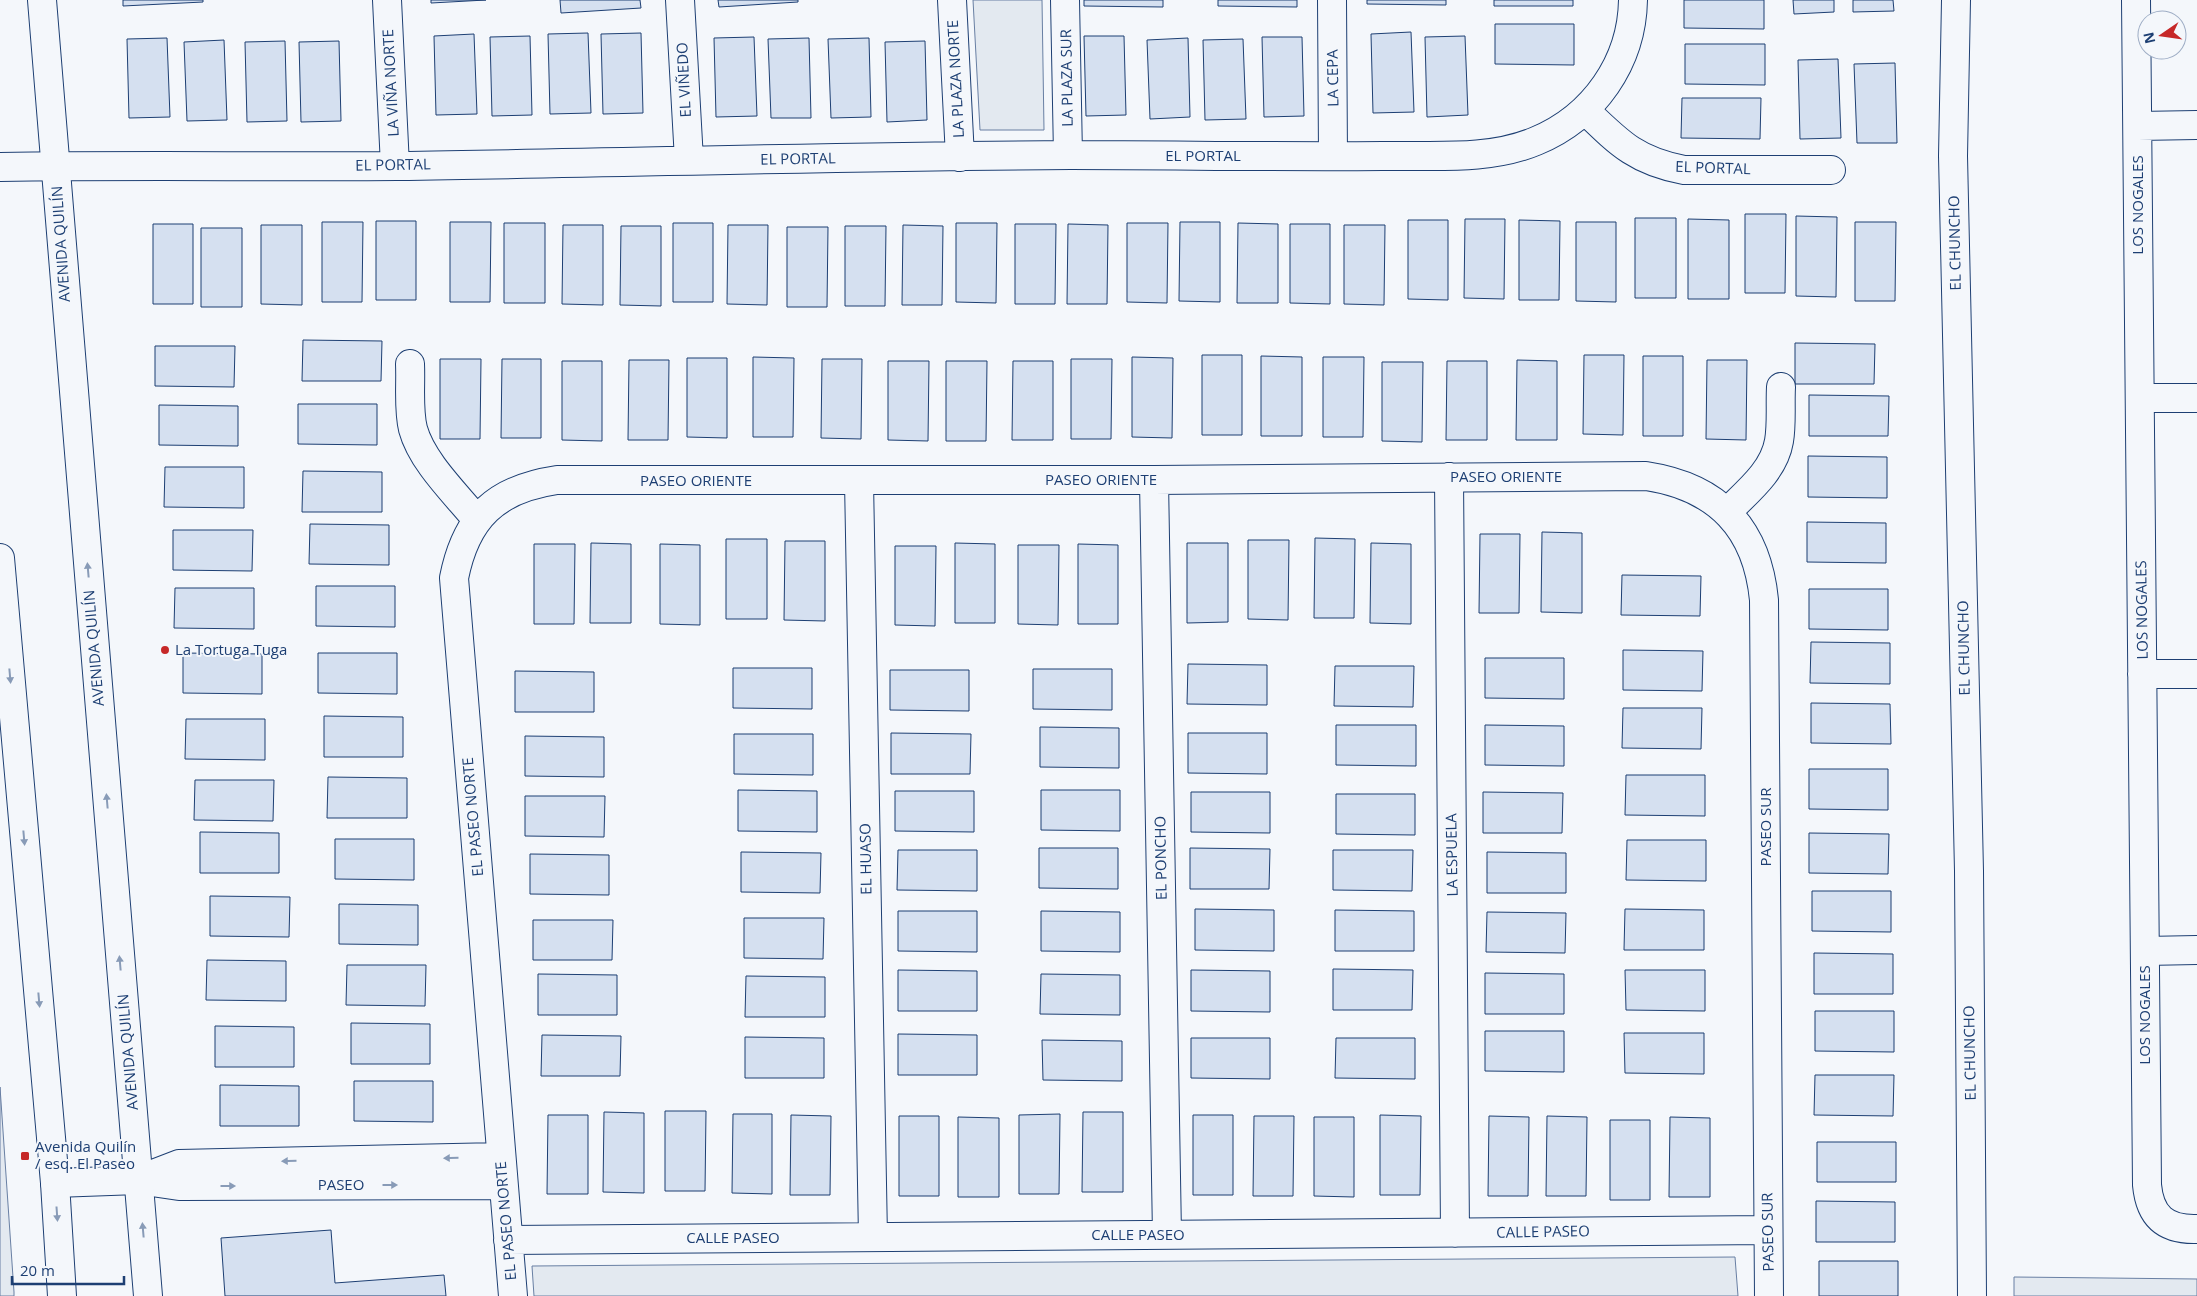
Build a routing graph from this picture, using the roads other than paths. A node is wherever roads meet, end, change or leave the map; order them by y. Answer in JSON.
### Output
{"nodes":[{"id":1,"x":42,"y":0,"type":"edge"},
{"id":2,"x":387,"y":0,"type":"edge"},
{"id":3,"x":680,"y":0,"type":"edge"},
{"id":4,"x":952,"y":0,"type":"edge"},
{"id":5,"x":1065,"y":0,"type":"edge"},
{"id":6,"x":1332,"y":0,"type":"edge"},
{"id":7,"x":1633,"y":0,"type":"edge"},
{"id":8,"x":1956,"y":0,"type":"edge"},
{"id":9,"x":2136,"y":0,"type":"edge"},
{"id":10,"x":1585,"y":110,"type":"junction"},
{"id":11,"x":2197,"y":125,"type":"edge"},
{"id":12,"x":2138,"y":126,"type":"junction"},
{"id":13,"x":1068,"y":155,"type":"junction"},
{"id":14,"x":1333,"y":156,"type":"junction"},
{"id":15,"x":960,"y":157,"type":"junction"},
{"id":16,"x":689,"y":160,"type":"junction"},
{"id":17,"x":55,"y":166,"type":"junction"},
{"id":18,"x":395,"y":166,"type":"junction"},
{"id":19,"x":0,"y":167,"type":"edge"},
{"id":20,"x":1831,"y":170,"type":"dead end"},
{"id":21,"x":410,"y":364,"type":"dead end"},
{"id":22,"x":1780,"y":387,"type":"dead end"},
{"id":23,"x":2140,"y":398,"type":"junction"},
{"id":24,"x":2197,"y":398,"type":"edge"},
{"id":25,"x":1448,"y":477,"type":"junction"},
{"id":26,"x":1154,"y":480,"type":"junction"},
{"id":27,"x":859,"y":481,"type":"junction"},
{"id":28,"x":1727,"y":512,"type":"junction"},
{"id":29,"x":477,"y":520,"type":"junction"},
{"id":30,"x":0,"y":558,"type":"edge"},
{"id":31,"x":2142,"y":674,"type":"junction"},
{"id":32,"x":2197,"y":674,"type":"edge"},
{"id":33,"x":2197,"y":950,"type":"edge"},
{"id":34,"x":2145,"y":951,"type":"junction"},
{"id":35,"x":500,"y":1157,"type":"junction"},
{"id":36,"x":179,"y":1175,"type":"junction"},
{"id":37,"x":138,"y":1180,"type":"junction"},
{"id":38,"x":54,"y":1183,"type":"junction"},
{"id":39,"x":503,"y":1185,"type":"junction"},
{"id":40,"x":2197,"y":1229,"type":"edge"},
{"id":41,"x":1768,"y":1230,"type":"junction"},
{"id":42,"x":1455,"y":1233,"type":"junction"},
{"id":43,"x":1167,"y":1235,"type":"junction"},
{"id":44,"x":873,"y":1237,"type":"junction"},
{"id":45,"x":508,"y":1240,"type":"junction"},
{"id":46,"x":62,"y":1296,"type":"edge"},
{"id":47,"x":148,"y":1296,"type":"edge"},
{"id":48,"x":513,"y":1296,"type":"edge"},
{"id":49,"x":1769,"y":1296,"type":"edge"},
{"id":50,"x":1972,"y":1296,"type":"edge"}],
"edges":[{"from":1,"to":17,"type":"street","name":"AVENIDA QUILÍN"},
{"from":2,"to":18,"type":"street","name":"LA VIÑA NORTE"},
{"from":3,"to":16,"type":"street","name":"EL VIÑEDO"},
{"from":4,"to":15,"type":"street","name":"LA PLAZA NORTE"},
{"from":5,"to":13,"type":"street","name":"LA PLAZA SUR"},
{"from":6,"to":14,"type":"street","name":"LA CEPA"},
{"from":7,"to":10,"type":"street","name":"EL PORTAL"},
{"from":8,"to":50,"type":"street","name":"EL CHUNCHO"},
{"from":9,"to":12,"type":"street","name":"LOS NOGALES"},
{"from":10,"to":14,"type":"street","name":"EL PORTAL"},
{"from":10,"to":20,"type":"street","name":"EL PORTAL"},
{"from":11,"to":12,"type":"street"},
{"from":12,"to":23,"type":"street","name":"LOS NOGALES"},
{"from":13,"to":14,"type":"street","name":"EL PORTAL"},
{"from":13,"to":15,"type":"street","name":"EL PORTAL"},
{"from":15,"to":16,"type":"street","name":"EL PORTAL"},
{"from":16,"to":18,"type":"street","name":"EL PORTAL"},
{"from":17,"to":18,"type":"street","name":"EL PORTAL"},
{"from":17,"to":19,"type":"street","name":"EL PORTAL"},
{"from":37,"to":17,"type":"street","name":"AVENIDA QUILÍN","one_way":true},
{"from":21,"to":29,"type":"street"},
{"from":22,"to":28,"type":"street"},
{"from":23,"to":24,"type":"street"},
{"from":23,"to":31,"type":"street","name":"LOS NOGALES"},
{"from":25,"to":26,"type":"street","name":"PASEO ORIENTE"},
{"from":25,"to":28,"type":"street","name":"PASEO ORIENTE"},
{"from":25,"to":42,"type":"street","name":"LA ESPUELA"},
{"from":26,"to":27,"type":"street","name":"PASEO ORIENTE"},
{"from":26,"to":43,"type":"street","name":"EL PONCHO"},
{"from":27,"to":29,"type":"street","name":"PASEO ORIENTE"},
{"from":27,"to":44,"type":"street","name":"EL HUASO"},
{"from":28,"to":41,"type":"street","name":"PASEO SUR"},
{"from":29,"to":35,"type":"street","name":"EL PASEO NORTE"},
{"from":30,"to":38,"type":"street","one_way":true},
{"from":31,"to":32,"type":"street"},
{"from":31,"to":34,"type":"street","name":"LOS NOGALES"},
{"from":33,"to":34,"type":"street"},
{"from":34,"to":40,"type":"street","name":"LOS NOGALES"},
{"from":35,"to":36,"type":"street","name":"PASEO","one_way":true},
{"from":35,"to":39,"type":"street","name":"EL PASEO NORTE"},
{"from":36,"to":37,"type":"street"},
{"from":36,"to":39,"type":"street","name":"PASEO","one_way":true},
{"from":37,"to":38,"type":"street"},
{"from":47,"to":37,"type":"street","name":"AVENIDA QUILÍN","one_way":true},
{"from":38,"to":46,"type":"street","one_way":true},
{"from":39,"to":45,"type":"street","name":"EL PASEO NORTE"},
{"from":41,"to":42,"type":"street","name":"CALLE PASEO"},
{"from":41,"to":49,"type":"street","name":"PASEO SUR"},
{"from":42,"to":43,"type":"street","name":"CALLE PASEO"},
{"from":43,"to":44,"type":"street","name":"CALLE PASEO"},
{"from":44,"to":45,"type":"street","name":"CALLE PASEO"},
{"from":45,"to":48,"type":"street","name":"EL PASEO NORTE"}]}
